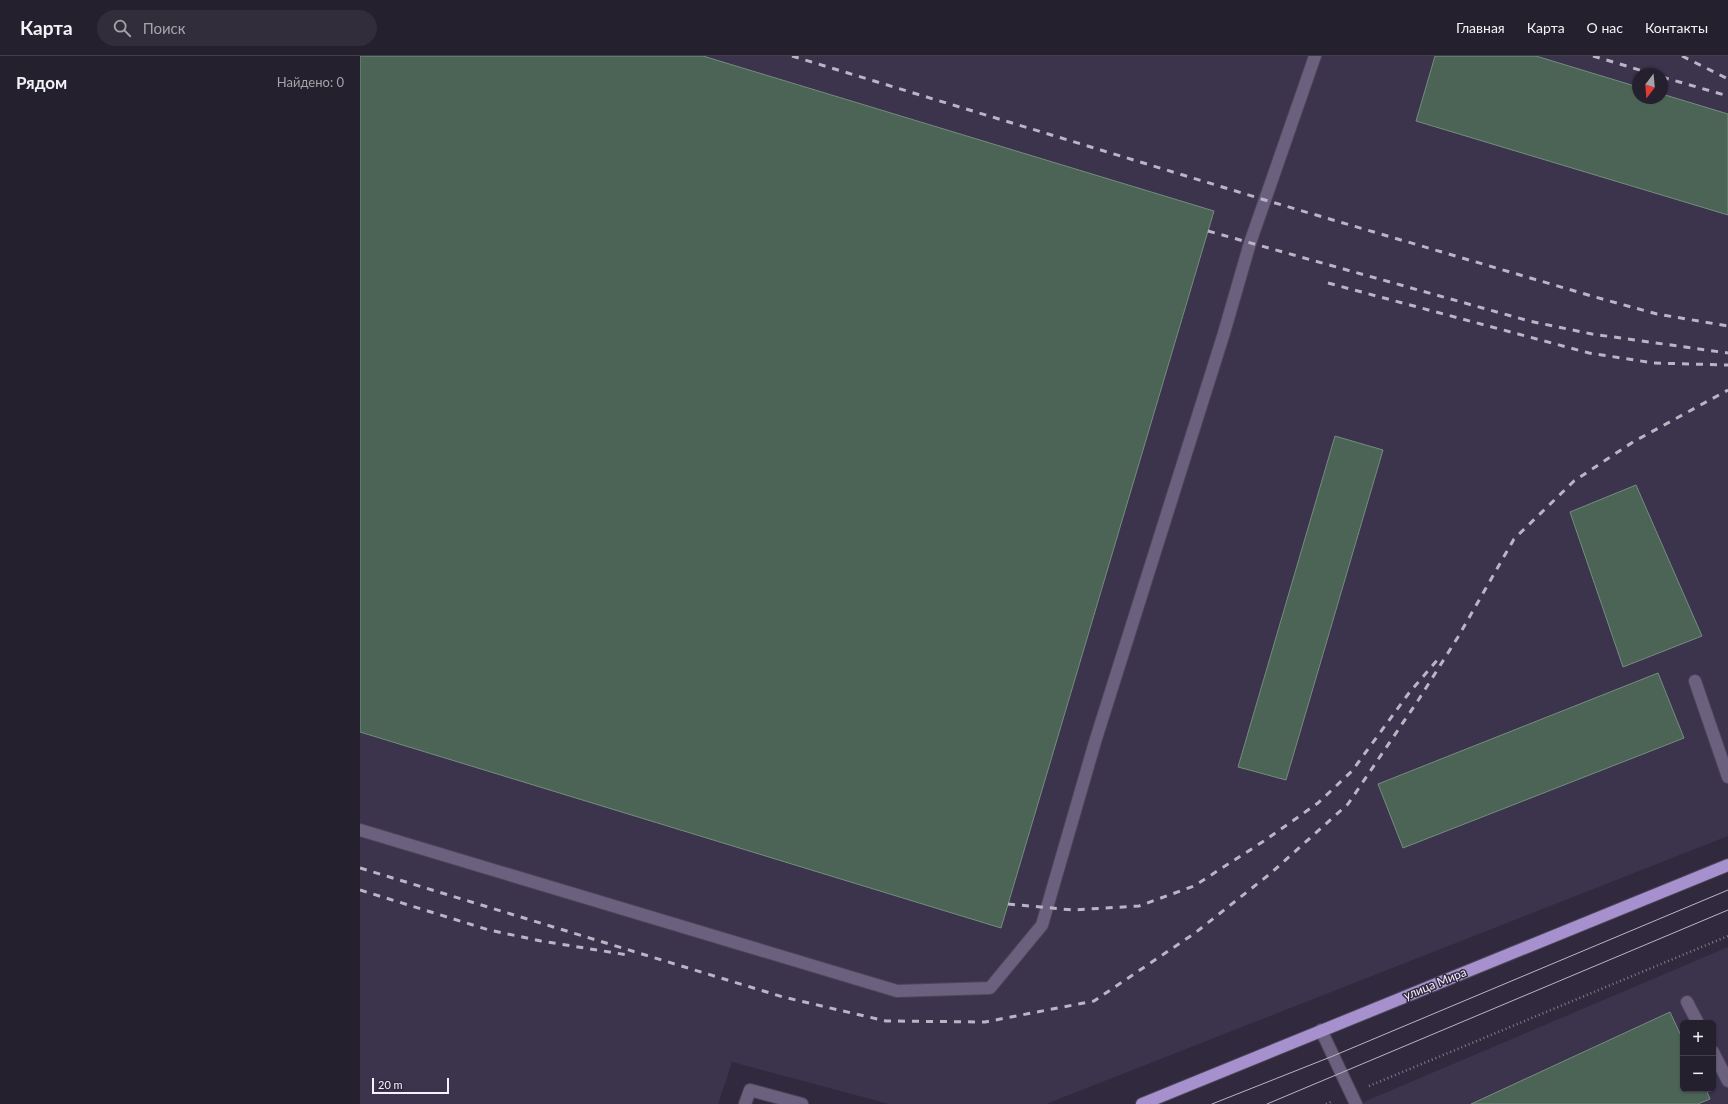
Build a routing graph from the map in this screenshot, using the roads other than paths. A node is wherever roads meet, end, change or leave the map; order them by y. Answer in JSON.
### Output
{"nodes":[{"id":1,"x":1314,"y":56,"type":"edge"},
{"id":2,"x":1695,"y":681,"type":"dead end"},
{"id":3,"x":1728,"y":777,"type":"edge"},
{"id":4,"x":360,"y":830,"type":"edge"},
{"id":5,"x":1728,"y":865,"type":"edge"},
{"id":6,"x":1687,"y":1002,"type":"dead end"},
{"id":7,"x":1696,"y":1020,"type":"edge"},
{"id":8,"x":1321,"y":1030,"type":"junction"},
{"id":9,"x":1715,"y":1056,"type":"edge"},
{"id":10,"x":1728,"y":1081,"type":"edge"},
{"id":11,"x":1353,"y":1099,"type":"edge"},
{"id":12,"x":745,"y":1104,"type":"edge"},
{"id":13,"x":802,"y":1104,"type":"edge"},
{"id":14,"x":1142,"y":1104,"type":"edge"}],
"edges":[{"from":1,"to":4,"type":"lane"},
{"from":2,"to":3,"type":"lane"},
{"from":5,"to":8,"type":"main road","name":"улица Мира"},
{"from":6,"to":7,"type":"lane"},
{"from":8,"to":11,"type":"lane"},
{"from":8,"to":14,"type":"main road","name":"улица Мира"},
{"from":9,"to":10,"type":"lane"},
{"from":12,"to":13,"type":"lane"}]}
